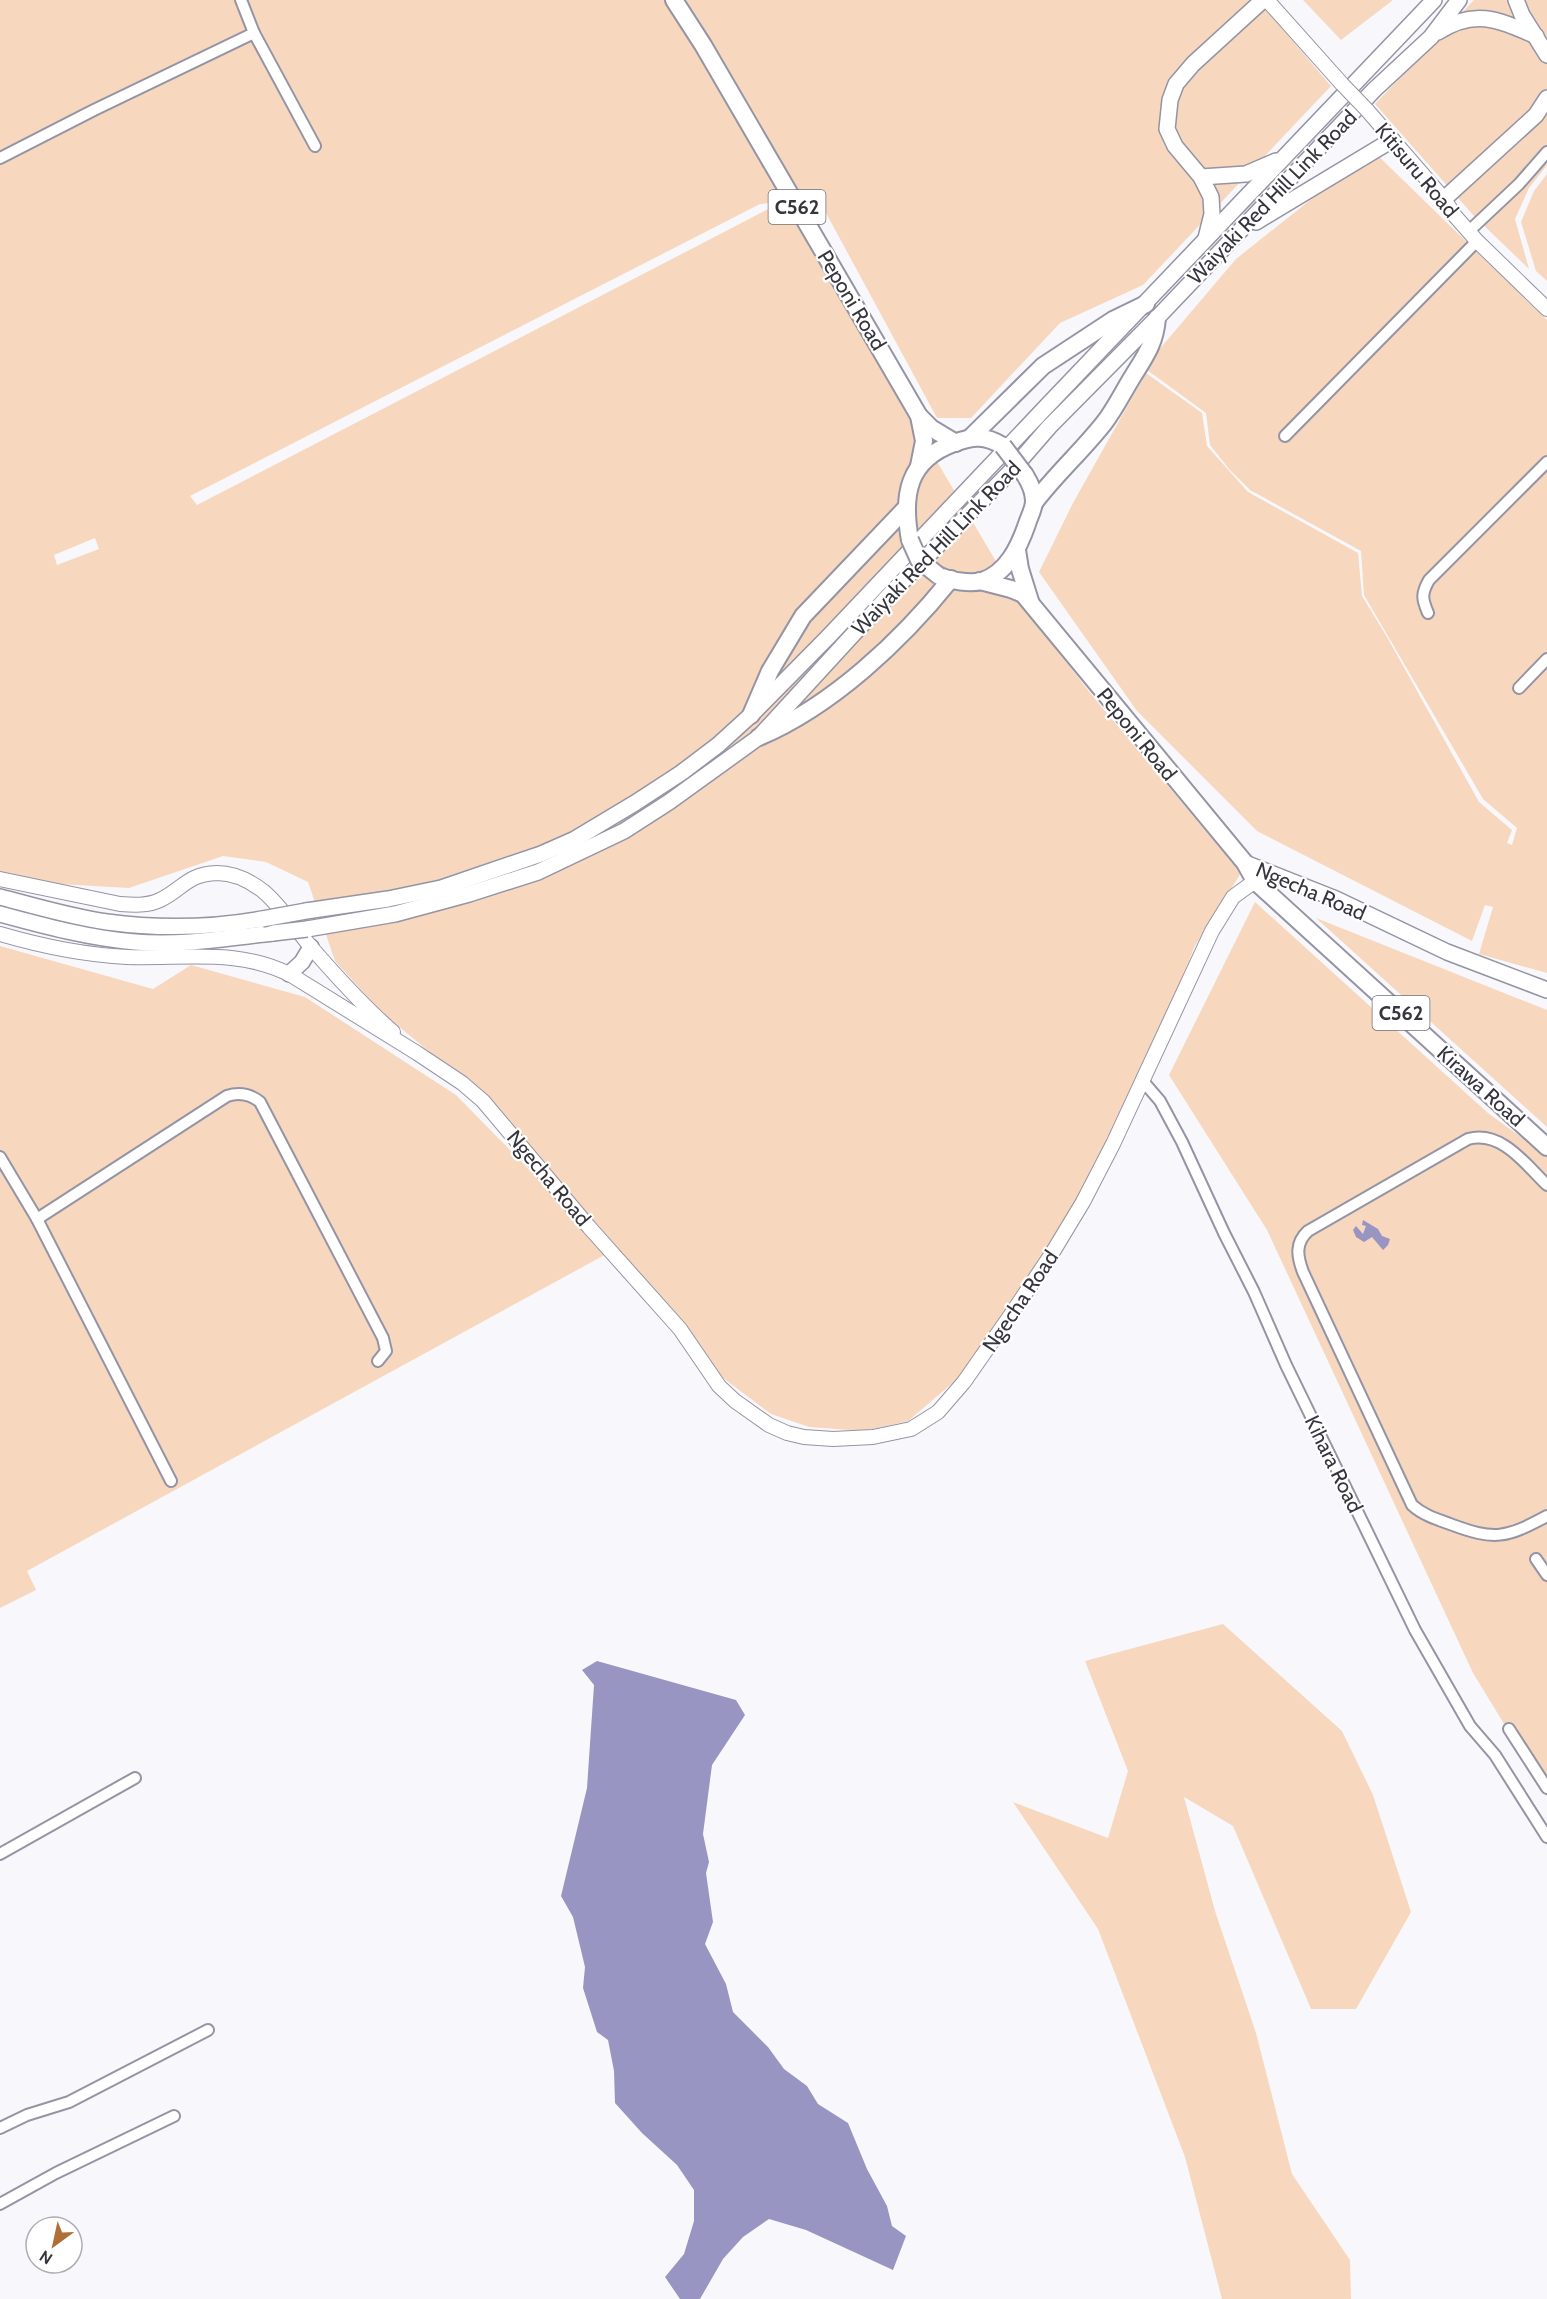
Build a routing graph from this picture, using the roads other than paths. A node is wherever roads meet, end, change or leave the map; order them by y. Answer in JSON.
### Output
{"nodes":[{"id":1,"x":241,"y":0,"type":"edge"},
{"id":2,"x":674,"y":0,"type":"edge"},
{"id":3,"x":1265,"y":0,"type":"edge"},
{"id":4,"x":1434,"y":0,"type":"edge"},
{"id":5,"x":1459,"y":0,"type":"edge"},
{"id":6,"x":1516,"y":0,"type":"edge"},
{"id":7,"x":254,"y":33,"type":"junction"},
{"id":8,"x":1536,"y":36,"type":"junction"},
{"id":9,"x":1431,"y":37,"type":"junction"},
{"id":10,"x":1547,"y":55,"type":"edge"},
{"id":11,"x":1547,"y":98,"type":"edge"},
{"id":12,"x":1392,"y":140,"type":"junction"},
{"id":13,"x":315,"y":146,"type":"dead end"},
{"id":14,"x":1547,"y":152,"type":"edge"},
{"id":15,"x":1286,"y":155,"type":"junction"},
{"id":16,"x":0,"y":158,"type":"edge"},
{"id":17,"x":1201,"y":177,"type":"junction"},
{"id":18,"x":1444,"y":199,"type":"junction"},
{"id":19,"x":1238,"y":232,"type":"junction"},
{"id":20,"x":1473,"y":236,"type":"junction"},
{"id":21,"x":1205,"y":240,"type":"junction"},
{"id":22,"x":1146,"y":304,"type":"junction"},
{"id":23,"x":1547,"y":309,"type":"edge"},
{"id":24,"x":1157,"y":318,"type":"junction"},
{"id":25,"x":919,"y":416,"type":"junction"},
{"id":26,"x":1285,"y":436,"type":"dead end"},
{"id":27,"x":963,"y":440,"type":"junction"},
{"id":28,"x":1547,"y":462,"type":"edge"},
{"id":29,"x":919,"y":466,"type":"junction"},
{"id":30,"x":1034,"y":503,"type":"junction"},
{"id":31,"x":906,"y":508,"type":"junction"},
{"id":32,"x":1017,"y":550,"type":"junction"},
{"id":33,"x":945,"y":578,"type":"junction"},
{"id":34,"x":980,"y":581,"type":"junction"},
{"id":35,"x":1031,"y":603,"type":"junction"},
{"id":36,"x":1428,"y":614,"type":"dead end"},
{"id":37,"x":1547,"y":659,"type":"edge"},
{"id":38,"x":1519,"y":687,"type":"dead end"},
{"id":39,"x":751,"y":715,"type":"junction"},
{"id":40,"x":759,"y":738,"type":"junction"},
{"id":41,"x":1245,"y":863,"type":"junction"},
{"id":42,"x":0,"y":879,"type":"edge"},
{"id":43,"x":1255,"y":881,"type":"junction"},
{"id":44,"x":0,"y":897,"type":"edge"},
{"id":45,"x":0,"y":914,"type":"edge"},
{"id":46,"x":0,"y":934,"type":"edge"},
{"id":47,"x":311,"y":947,"type":"junction"},
{"id":48,"x":289,"y":974,"type":"junction"},
{"id":49,"x":1547,"y":990,"type":"edge"},
{"id":50,"x":417,"y":1053,"type":"junction"},
{"id":51,"x":1142,"y":1080,"type":"junction"},
{"id":52,"x":1547,"y":1147,"type":"edge"},
{"id":53,"x":0,"y":1157,"type":"edge"},
{"id":54,"x":4,"y":1174,"type":"edge"},
{"id":55,"x":1547,"y":1185,"type":"edge"},
{"id":56,"x":37,"y":1219,"type":"junction"},
{"id":57,"x":378,"y":1360,"type":"dead end"},
{"id":58,"x":171,"y":1481,"type":"dead end"},
{"id":59,"x":1547,"y":1515,"type":"edge"},
{"id":60,"x":1536,"y":1559,"type":"dead end"},
{"id":61,"x":1547,"y":1575,"type":"edge"},
{"id":62,"x":1509,"y":1729,"type":"dead end"},
{"id":63,"x":135,"y":1778,"type":"dead end"},
{"id":64,"x":1547,"y":1788,"type":"edge"},
{"id":65,"x":1547,"y":1837,"type":"edge"},
{"id":66,"x":0,"y":1854,"type":"edge"},
{"id":67,"x":208,"y":2031,"type":"dead end"},
{"id":68,"x":174,"y":2115,"type":"dead end"},
{"id":69,"x":0,"y":2128,"type":"edge"},
{"id":70,"x":0,"y":2204,"type":"edge"}],
"edges":[{"from":1,"to":7,"type":"street"},
{"from":2,"to":25,"type":"main road","name":"Peponi Road","number":"C562"},
{"from":3,"to":12,"type":"street","name":"Kitisuru Road","bridge":true},
{"from":3,"to":17,"type":"main road"},
{"from":4,"to":15,"type":"main road","name":"Waiyaki Red Hill Link Road"},
{"from":5,"to":9,"type":"main road","name":"Waiyaki Red Hill Link Road"},
{"from":6,"to":8,"type":"main road"},
{"from":7,"to":13,"type":"street"},
{"from":7,"to":16,"type":"street"},
{"from":8,"to":9,"type":"main road"},
{"from":8,"to":10,"type":"main road"},
{"from":9,"to":19,"type":"main road","name":"Waiyaki Red Hill Link Road"},
{"from":11,"to":18,"type":"main road"},
{"from":12,"to":18,"type":"street","name":"Kitisuru Road"},
{"from":12,"to":19,"type":"main road"},
{"from":14,"to":20,"type":"street"},
{"from":15,"to":17,"type":"main road"},
{"from":15,"to":21,"type":"main road","name":"Waiyaki Red Hill Link Road"},
{"from":17,"to":21,"type":"main road"},
{"from":18,"to":20,"type":"street","name":"Kitisuru Road"},
{"from":19,"to":24,"type":"main road","name":"Waiyaki Red Hill Link Road"},
{"from":20,"to":23,"type":"street","name":"Kitisuru Road"},
{"from":20,"to":26,"type":"street"},
{"from":21,"to":22,"type":"main road","name":"Waiyaki Red Hill Link Road"},
{"from":22,"to":27,"type":"main road"},
{"from":22,"to":39,"type":"main road","name":"Waiyaki Red Hill Link Road"},
{"from":24,"to":30,"type":"main road"},
{"from":24,"to":40,"type":"main road","name":"Waiyaki Red Hill Link Road"},
{"from":25,"to":27,"type":"main road","name":"Peponi Road","number":"C562"},
{"from":25,"to":29,"type":"main road","name":"Peponi Road","number":"C562"},
{"from":27,"to":29,"type":"main road"},
{"from":27,"to":30,"type":"main road","bridge":true},
{"from":28,"to":36,"type":"street"},
{"from":29,"to":31,"type":"main road"},
{"from":30,"to":32,"type":"main road"},
{"from":31,"to":33,"type":"main road","bridge":true},
{"from":31,"to":39,"type":"main road"},
{"from":32,"to":34,"type":"main road"},
{"from":32,"to":35,"type":"main road","name":"Peponi Road"},
{"from":33,"to":34,"type":"main road"},
{"from":33,"to":40,"type":"main road"},
{"from":34,"to":35,"type":"main road","name":"Peponi Road"},
{"from":35,"to":41,"type":"main road","name":"Peponi Road"},
{"from":37,"to":38,"type":"street"},
{"from":39,"to":44,"type":"main road","name":"Waiyaki Red Hill Link Road","bridge":true},
{"from":40,"to":45,"type":"main road","name":"Waiyaki Red Hill Link Road","bridge":true},
{"from":41,"to":43,"type":"main road","name":"Ngecha Road"},
{"from":41,"to":49,"type":"main road","name":"Ngecha Road"},
{"from":42,"to":47,"type":"street","name":"Ngecha Road"},
{"from":43,"to":51,"type":"street","name":"Ngecha Road"},
{"from":43,"to":52,"type":"main road","name":"Kirawa Road","number":"C562"},
{"from":46,"to":48,"type":"street","name":"Ngecha Road"},
{"from":47,"to":48,"type":"main road"},
{"from":47,"to":50,"type":"street","name":"Ngecha Road"},
{"from":48,"to":50,"type":"street","name":"Ngecha Road"},
{"from":50,"to":51,"type":"street","name":"Ngecha Road"},
{"from":51,"to":65,"type":"street","name":"Kihara Road"},
{"from":53,"to":54,"type":"street"},
{"from":54,"to":56,"type":"street"},
{"from":55,"to":59,"type":"street"},
{"from":56,"to":57,"type":"street"},
{"from":56,"to":58,"type":"street"},
{"from":60,"to":61,"type":"street"},
{"from":62,"to":64,"type":"street"},
{"from":63,"to":66,"type":"street"},
{"from":67,"to":69,"type":"street"},
{"from":68,"to":70,"type":"street"}]}
